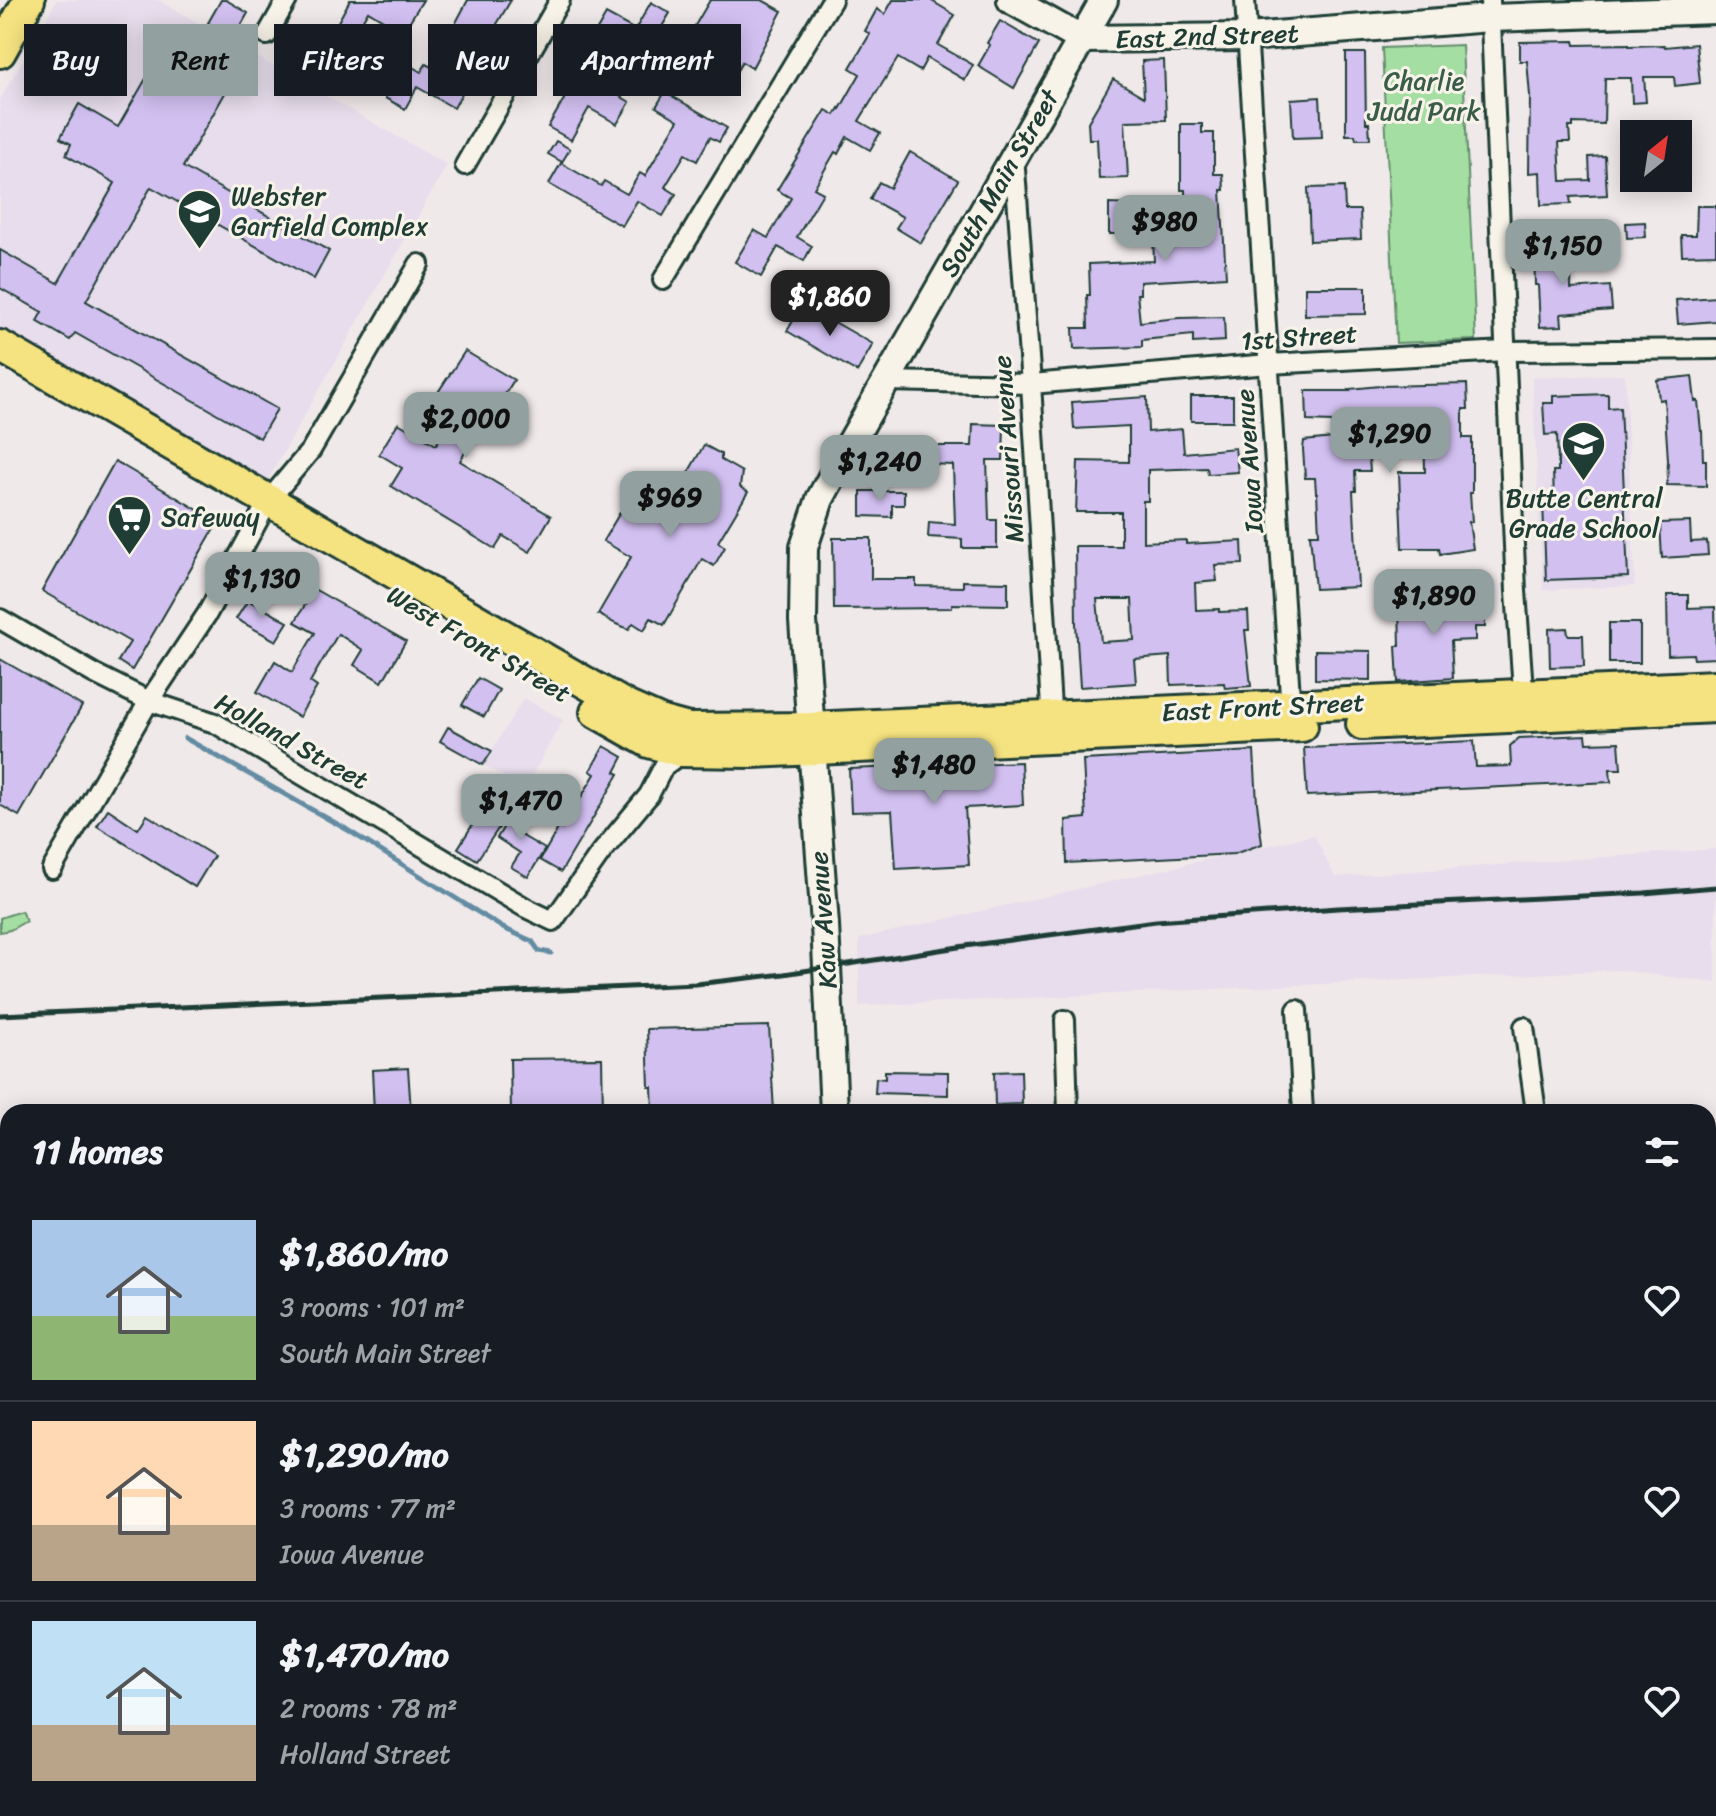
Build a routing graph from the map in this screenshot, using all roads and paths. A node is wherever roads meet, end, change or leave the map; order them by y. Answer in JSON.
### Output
{"nodes":[{"id":1,"x":29,"y":0,"type":"edge"},
{"id":2,"x":287,"y":0,"type":"edge"},
{"id":3,"x":560,"y":0,"type":"edge"},
{"id":4,"x":832,"y":0,"type":"edge"},
{"id":5,"x":1011,"y":0,"type":"edge"},
{"id":6,"x":1104,"y":0,"type":"edge"},
{"id":7,"x":1245,"y":0,"type":"edge"},
{"id":8,"x":1490,"y":9,"type":"edge"},
{"id":9,"x":1716,"y":10,"type":"edge"},
{"id":10,"x":267,"y":35,"type":"dead end"},
{"id":11,"x":1248,"y":37,"type":"junction"},
{"id":12,"x":1081,"y":39,"type":"junction"},
{"id":13,"x":0,"y":52,"type":"edge"},
{"id":14,"x":1014,"y":156,"type":"junction"},
{"id":15,"x":465,"y":165,"type":"dead end"},
{"id":16,"x":419,"y":264,"type":"dead end"},
{"id":17,"x":663,"y":280,"type":"dead end"},
{"id":18,"x":0,"y":346,"type":"edge"},
{"id":19,"x":1716,"y":349,"type":"edge"},
{"id":20,"x":1505,"y":351,"type":"junction"},
{"id":21,"x":1269,"y":364,"type":"junction"},
{"id":22,"x":0,"y":370,"type":"edge"},
{"id":23,"x":885,"y":381,"type":"junction"},
{"id":24,"x":1031,"y":384,"type":"junction"},
{"id":25,"x":264,"y":510,"type":"junction"},
{"id":26,"x":0,"y":619,"type":"edge"},
{"id":27,"x":1716,"y":686,"type":"edge"},
{"id":28,"x":149,"y":701,"type":"junction"},
{"id":29,"x":1524,"y":705,"type":"junction"},
{"id":30,"x":1716,"y":707,"type":"edge"},
{"id":31,"x":1291,"y":716,"type":"junction"},
{"id":32,"x":1052,"y":728,"type":"junction"},
{"id":33,"x":810,"y":739,"type":"junction"},
{"id":34,"x":686,"y":740,"type":"junction"},
{"id":35,"x":52,"y":869,"type":"dead end"},
{"id":36,"x":1297,"y":1010,"type":"dead end"},
{"id":37,"x":1065,"y":1020,"type":"dead end"},
{"id":38,"x":1524,"y":1027,"type":"dead end"},
{"id":39,"x":834,"y":1104,"type":"edge"},
{"id":40,"x":1068,"y":1104,"type":"edge"},
{"id":41,"x":1303,"y":1104,"type":"edge"},
{"id":42,"x":1535,"y":1104,"type":"edge"}],
"edges":[{"from":1,"to":13,"type":"main road"},
{"from":2,"to":10,"type":"street"},
{"from":3,"to":15,"type":"street"},
{"from":4,"to":17,"type":"street"},
{"from":5,"to":12,"type":"street"},
{"from":6,"to":12,"type":"street","name":"South Main Street"},
{"from":7,"to":11,"type":"street","name":"Iowa Avenue"},
{"from":8,"to":9,"type":"street","name":"East 2nd Street"},
{"from":8,"to":11,"type":"street","name":"East 2nd Street"},
{"from":8,"to":20,"type":"street"},
{"from":11,"to":12,"type":"street","name":"East 2nd Street"},
{"from":11,"to":21,"type":"street","name":"Iowa Avenue"},
{"from":12,"to":14,"type":"street","name":"South Main Street"},
{"from":14,"to":23,"type":"street","name":"South Main Street"},
{"from":14,"to":24,"type":"street","name":"Missouri Avenue"},
{"from":16,"to":25,"type":"street"},
{"from":18,"to":25,"type":"main road","name":"West Front Street"},
{"from":19,"to":20,"type":"street","name":"1st Street"},
{"from":20,"to":21,"type":"street","name":"1st Street"},
{"from":20,"to":29,"type":"street"},
{"from":21,"to":24,"type":"street","name":"1st Street"},
{"from":21,"to":31,"type":"street","name":"Iowa Avenue"},
{"from":22,"to":25,"type":"main road","name":"West Front Street"},
{"from":23,"to":24,"type":"street","name":"1st Street"},
{"from":23,"to":33,"type":"street","name":"South Main Street"},
{"from":24,"to":32,"type":"street","name":"Missouri Avenue"},
{"from":25,"to":28,"type":"street"},
{"from":25,"to":34,"type":"main road","name":"West Front Street"},
{"from":26,"to":28,"type":"street","name":"Holland Street"},
{"from":27,"to":29,"type":"main road","name":"East Front Street"},
{"from":28,"to":34,"type":"street","name":"Holland Street"},
{"from":28,"to":35,"type":"street"},
{"from":29,"to":30,"type":"main road","name":"East Front Street"},
{"from":29,"to":31,"type":"main road","name":"East Front Street"},
{"from":31,"to":32,"type":"main road","name":"East Front Street"},
{"from":32,"to":33,"type":"main road","name":"East Front Street"},
{"from":33,"to":34,"type":"main road","name":"West Front Street"},
{"from":33,"to":39,"type":"street","name":"Kaw Avenue"},
{"from":36,"to":41,"type":"street"},
{"from":37,"to":40,"type":"street"},
{"from":38,"to":42,"type":"street"}]}
